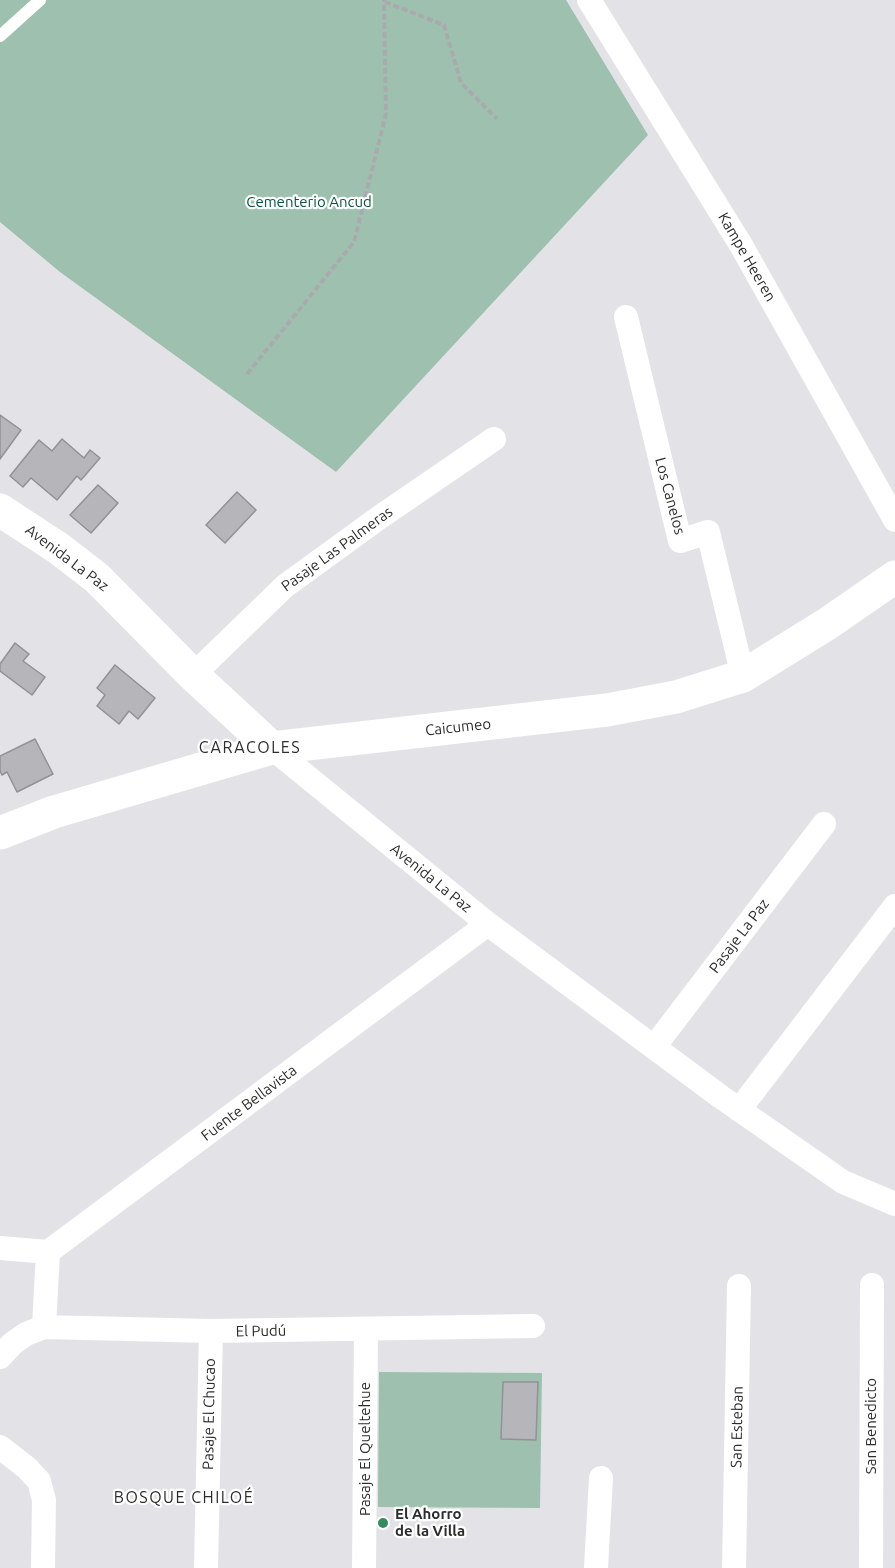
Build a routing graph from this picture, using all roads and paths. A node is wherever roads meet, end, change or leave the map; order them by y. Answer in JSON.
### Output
{"nodes":[{"id":1,"x":40,"y":0,"type":"edge"},
{"id":2,"x":589,"y":0,"type":"edge"},
{"id":3,"x":385,"y":1,"type":"edge"},
{"id":4,"x":0,"y":36,"type":"edge"},
{"id":5,"x":497,"y":119,"type":"dead end"},
{"id":6,"x":626,"y":316,"type":"dead end"},
{"id":7,"x":247,"y":374,"type":"dead end"},
{"id":8,"x":494,"y":439,"type":"dead end"},
{"id":9,"x":0,"y":510,"type":"edge"},
{"id":10,"x":895,"y":520,"type":"edge"},
{"id":11,"x":895,"y":577,"type":"edge"},
{"id":12,"x":193,"y":675,"type":"junction"},
{"id":13,"x":743,"y":676,"type":"junction"},
{"id":14,"x":272,"y":748,"type":"junction"},
{"id":15,"x":824,"y":824,"type":"dead end"},
{"id":16,"x":1,"y":830,"type":"edge"},
{"id":17,"x":895,"y":906,"type":"edge"},
{"id":18,"x":488,"y":924,"type":"junction"},
{"id":19,"x":654,"y":1047,"type":"junction"},
{"id":20,"x":739,"y":1110,"type":"junction"},
{"id":21,"x":895,"y":1204,"type":"edge"},
{"id":22,"x":0,"y":1248,"type":"edge"},
{"id":23,"x":48,"y":1252,"type":"junction"},
{"id":24,"x":872,"y":1285,"type":"dead end"},
{"id":25,"x":739,"y":1286,"type":"dead end"},
{"id":26,"x":532,"y":1326,"type":"dead end"},
{"id":27,"x":44,"y":1327,"type":"junction"},
{"id":28,"x":366,"y":1330,"type":"junction"},
{"id":29,"x":211,"y":1331,"type":"junction"},
{"id":30,"x":0,"y":1357,"type":"edge"},
{"id":31,"x":0,"y":1448,"type":"edge"},
{"id":32,"x":601,"y":1478,"type":"dead end"},
{"id":33,"x":43,"y":1568,"type":"edge"},
{"id":34,"x":206,"y":1568,"type":"edge"},
{"id":35,"x":364,"y":1568,"type":"edge"},
{"id":36,"x":596,"y":1568,"type":"edge"},
{"id":37,"x":734,"y":1568,"type":"edge"},
{"id":38,"x":871,"y":1568,"type":"edge"}],
"edges":[{"from":1,"to":4,"type":"lane"},
{"from":2,"to":10,"type":"street","name":"Kampe Heeren"},
{"from":3,"to":5,"type":"path"},
{"from":3,"to":7,"type":"path"},
{"from":6,"to":13,"type":"street","name":"Los Canelos"},
{"from":8,"to":12,"type":"street","name":"Pasaje Las Palmeras"},
{"from":9,"to":12,"type":"street","name":"Avenida La Paz"},
{"from":11,"to":13,"type":"street","name":"Caicumeo"},
{"from":12,"to":14,"type":"street","name":"Avenida La Paz"},
{"from":13,"to":14,"type":"street","name":"Caicumeo"},
{"from":14,"to":16,"type":"street","name":"Caicumeo"},
{"from":14,"to":18,"type":"street","name":"Avenida La Paz"},
{"from":15,"to":19,"type":"street","name":"Pasaje La Paz"},
{"from":17,"to":20,"type":"street"},
{"from":18,"to":19,"type":"street","name":"Avenida La Paz"},
{"from":18,"to":23,"type":"street","name":"Fuente Bellavista"},
{"from":19,"to":20,"type":"street","name":"Avenida La Paz"},
{"from":20,"to":21,"type":"street","name":"Avenida La Paz"},
{"from":22,"to":23,"type":"street"},
{"from":23,"to":27,"type":"street"},
{"from":24,"to":38,"type":"street","name":"San Benedicto"},
{"from":25,"to":37,"type":"street","name":"San Esteban"},
{"from":26,"to":28,"type":"street","name":"El Pudú"},
{"from":27,"to":29,"type":"street","name":"El Pudú"},
{"from":27,"to":30,"type":"street","name":"El Pudú"},
{"from":28,"to":29,"type":"street","name":"El Pudú"},
{"from":28,"to":35,"type":"street","name":"Pasaje El Queltehue"},
{"from":29,"to":34,"type":"street","name":"Pasaje El Chucao"},
{"from":31,"to":33,"type":"street"},
{"from":32,"to":36,"type":"street"}]}
